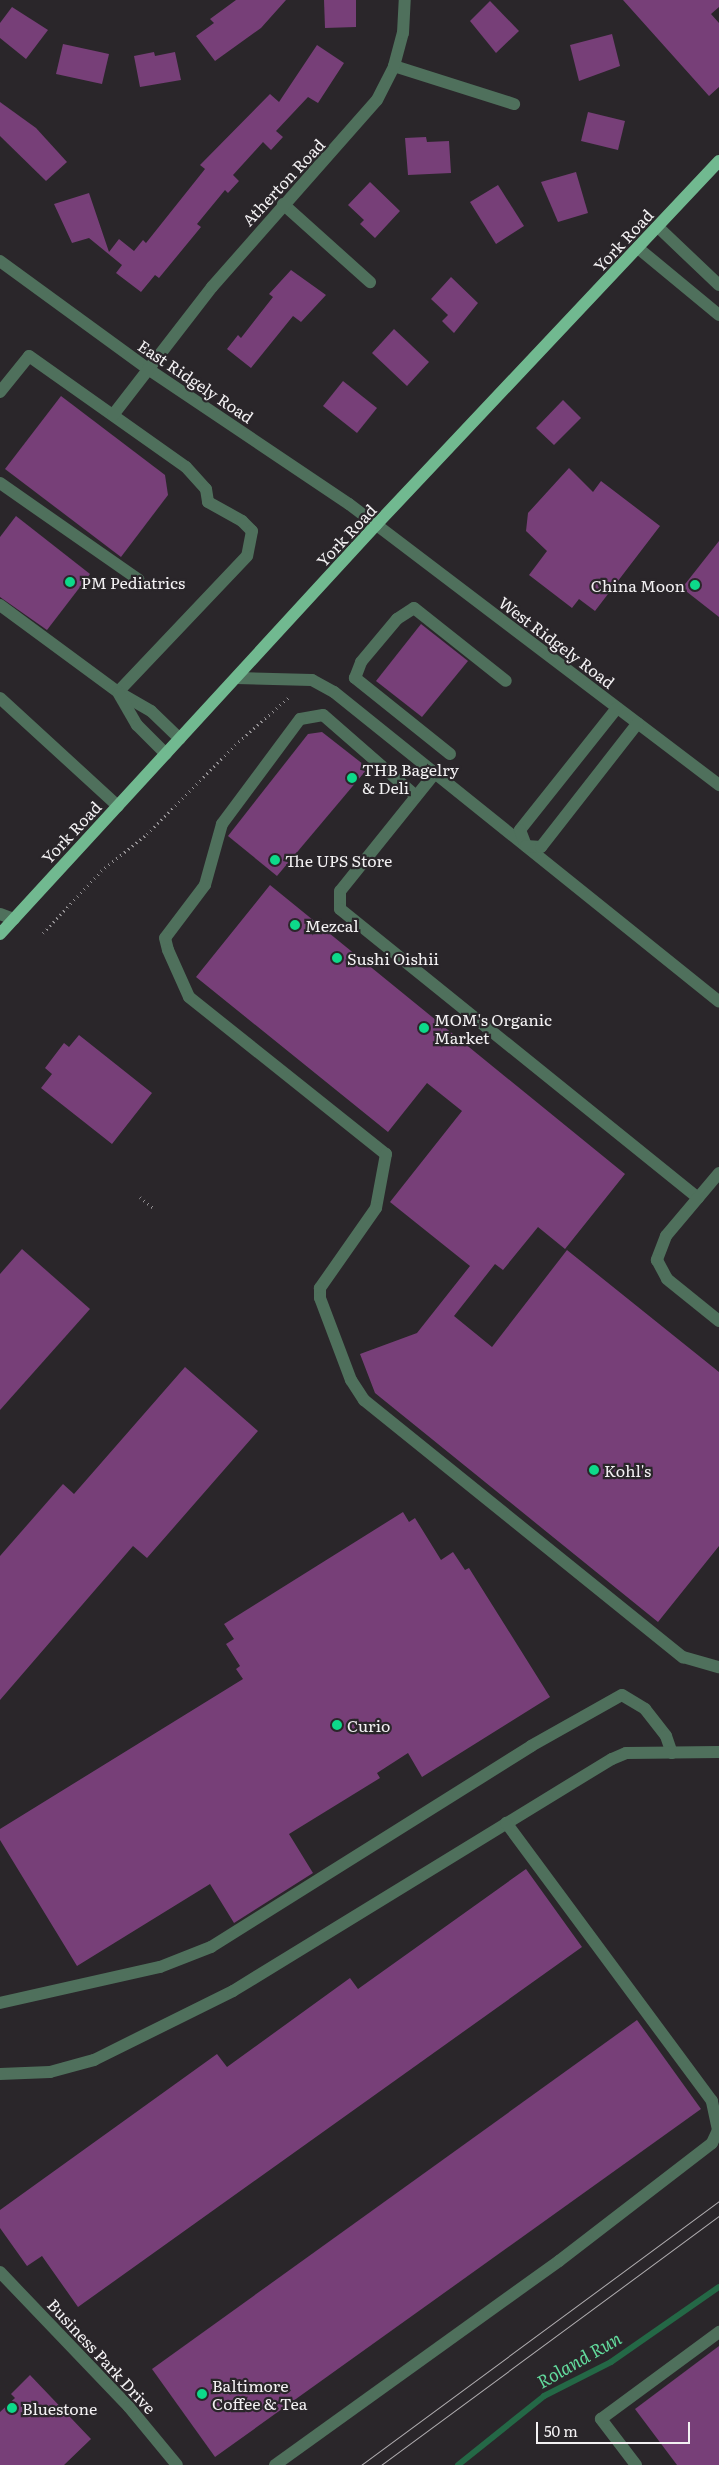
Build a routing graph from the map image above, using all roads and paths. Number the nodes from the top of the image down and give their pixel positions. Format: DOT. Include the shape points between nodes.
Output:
graph roads {
  1 [pos="404,0"];
  2 [pos="394,66"];
  3 [pos="514,104"];
  4 [pos="719,161"];
  5 [pos="283,204"];
  6 [pos="658,227"];
  7 [pos="638,248"];
  8 [pos="0,261"];
  9 [pos="370,282"];
  10 [pos="719,285"];
  11 [pos="719,315"];
  12 [pos="148,369"];
  13 [pos="0,392"];
  14 [pos="113,415"];
  15 [pos="0,483"];
  16 [pos="376,525"];
  17 [pos="139,580"];
  18 [pos="0,605"];
  19 [pos="236,678"];
  20 [pos="302,680"];
  21 [pos="506,681"];
  22 [pos="118,692"];
  23 [pos="0,698"];
  24 [pos="617,708"];
  25 [pos="638,724"];
  26 [pos="180,739"];
  27 [pos="166,754"];
  28 [pos="450,754"];
  29 [pos="435,773"];
  30 [pos="719,785"];
  31 [pos="416,796"];
  32 [pos="118,806"];
  33 [pos="526,846"];
  34 [pos="0,914"];
  35 [pos="14,919"];
  36 [pos="44,933"];
  37 [pos="0,934"];
  38 [pos="719,1002"];
  39 [pos="719,1173"];
  40 [pos="140,1197"];
  41 [pos="698,1198"];
  42 [pos="155,1209"];
  43 [pos="719,1321"];
  44 [pos="719,1667"];
  45 [pos="672,1752"];
  46 [pos="719,1752"];
  47 [pos="506,1823"];
  48 [pos="0,2003"];
  49 [pos="0,2074"];
  50 [pos="0,2272"];
  51 [pos="719,2332"];
  52 [pos="177,2465"];
  53 [pos="275,2465"];
  54 [pos="636,2465"];
  1 -- 2 [label="street, Atherton Road" via="404,33"];
  2 -- 3 [label="street"];
  2 -- 5 [label="street, Atherton Road" via="377,100 354,130"];
  4 -- 6 [label="main road, York Road"];
  5 -- 9 [label="street"];
  5 -- 12 [label="street, Atherton Road"];
  6 -- 7 [label="main road, York Road"];
  6 -- 10 [label="street"];
  7 -- 11 [label="street"];
  7 -- 16 [label="main road, York Road"];
  8 -- 12 [label="street, East Ridgely Road"];
  12 -- 14 [label="street, Atherton Road"];
  12 -- 16 [label="street, East Ridgely Road"];
  13 -- 14 [label="street" via="29,356"];
  14 -- 22 [label="street" via="191,471 206,489 208,502 242,521 252,531 247,556"];
  15 -- 17 [label="street"];
  16 -- 19 [label="main road, York Road"];
  16 -- 24 [label="street, West Ridgely Road"];
  18 -- 22 [label="street"];
  19 -- 20 [label="street"];
  19 -- 26 [label="main road, York Road"];
  20 -- 29 [label="street" via="334,692"];
  20 -- 36 [label="path" via="290,696 234,745 147,834 101,871"];
  21 -- 28 [label="street" via="414,608 397,619 361,662 355,678"];
  22 -- 26 [label="street" via="150,711"];
  22 -- 27 [label="street" via="137,725"];
  23 -- 32 [label="street"];
  24 -- 25 [label="street, West Ridgely Road"];
  24 -- 33 [label="street" via="520,830"];
  25 -- 30 [label="street, West Ridgely Road"];
  25 -- 33 [label="street" via="541,847"];
  26 -- 27 [label="main road, York Road"];
  27 -- 32 [label="main road, York Road"];
  29 -- 31 [label="street"];
  29 -- 33 [label="street"];
  31 -- 41 [label="street" via="340,891 338,900 345,916"];
  31 -- 44 [label="street" via="323,715 300,719 222,824 206,885 165,938 168,950 189,997 386,1154 376,1208 320,1288 320,1298 351,1380 364,1400 683,1657"];
  32 -- 35 [label="main road, York Road"];
  33 -- 38 [label="street"];
  34 -- 35 [label="street"];
  35 -- 37 [label="main road, York Road"];
  39 -- 41 [label="street"];
  40 -- 42 [label="path"];
  41 -- 43 [label="street" via="666,1236 657,1260 667,1279"];
  45 -- 46 [label="street"];
  45 -- 47 [label="street" via="626,1753"];
  45 -- 48 [label="street" via="666,1736 645,1709 622,1695 531,1746 211,1947 160,1967"];
  47 -- 49 [label="street" via="266,1973 190,2012 71,2068 30,2075"];
  47 -- 53 [label="street" via="712,2101 718,2130 712,2143 560,2261"];
  50 -- 52 [label="street, Business Park Drive" via="129,2406"];
  51 -- 54 [label="street" via="602,2419"];
}
